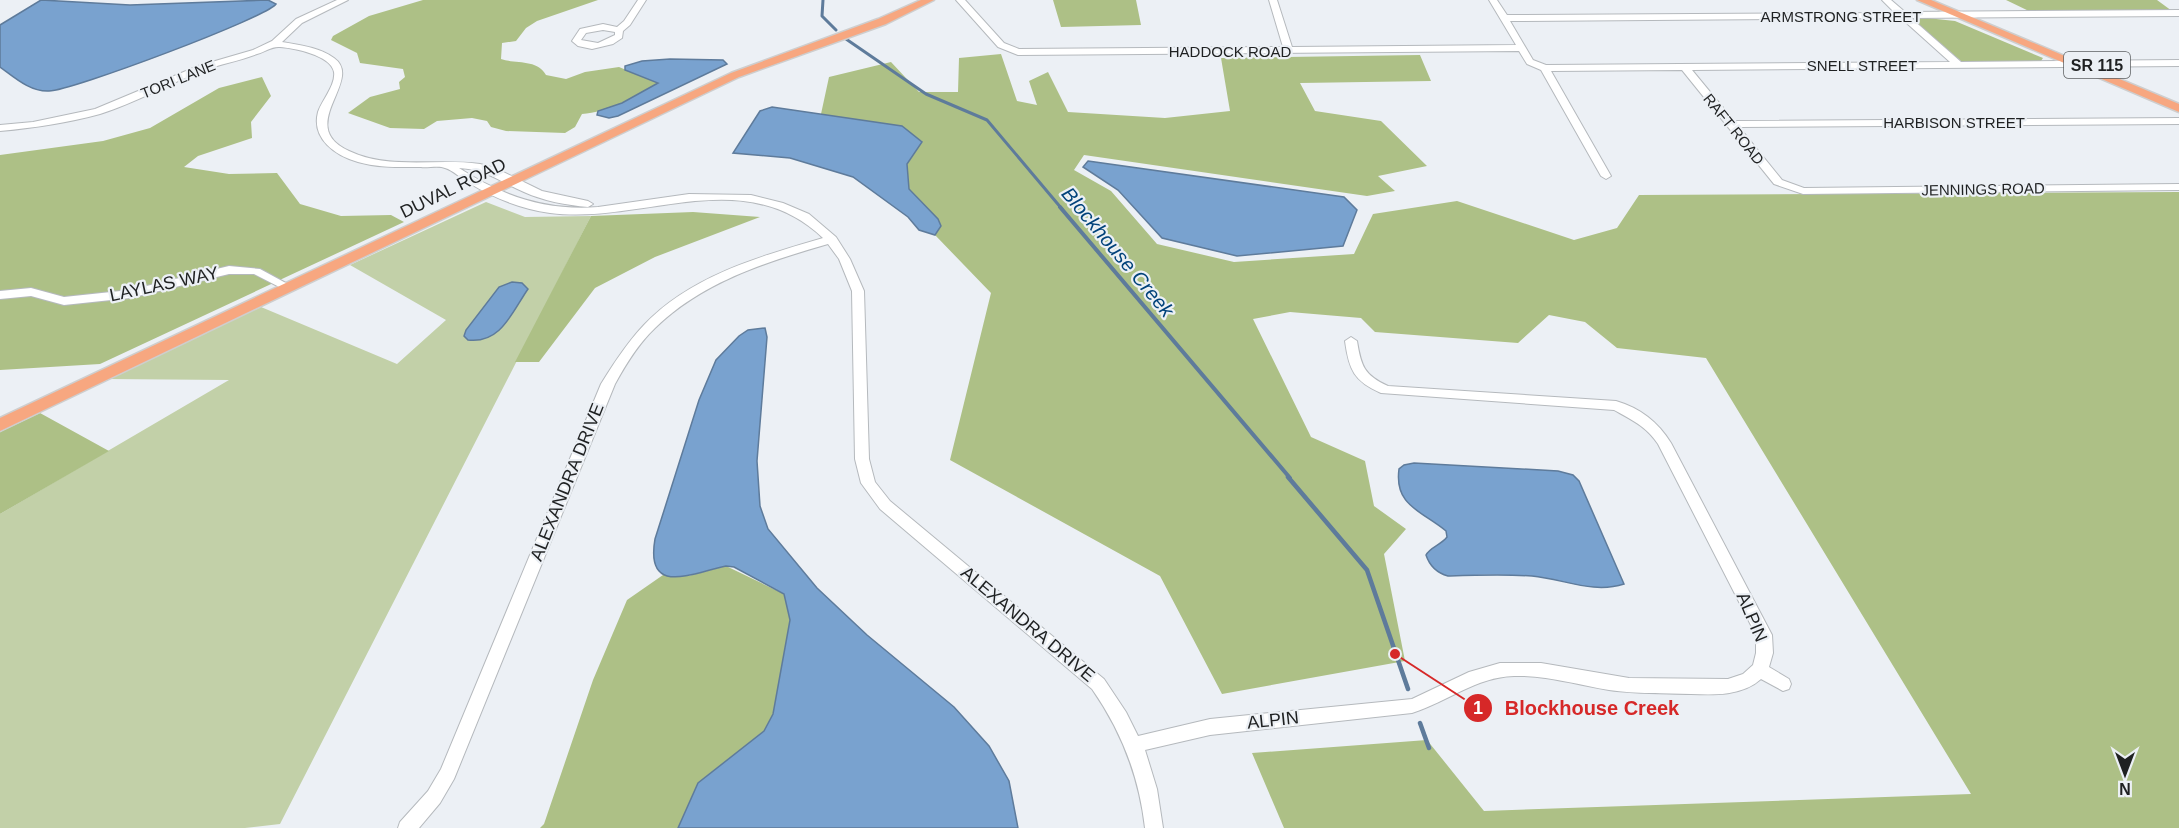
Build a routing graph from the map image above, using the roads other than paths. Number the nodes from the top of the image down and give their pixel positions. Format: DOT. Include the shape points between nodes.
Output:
graph roads {
  1 [pos="344,0"];
  2 [pos="642,0"];
  3 [pos="928,0"];
  4 [pos="960,0"];
  5 [pos="1273,0"];
  6 [pos="1492,0"];
  7 [pos="1886,0"];
  8 [pos="1922,0"];
  9 [pos="1942,0"];
  10 [pos="2169,13"];
  11 [pos="2179,13"];
  12 [pos="1904,15"];
  13 [pos="1958,15"];
  14 [pos="1978,15"];
  15 [pos="1504,18"];
  16 [pos="2179,20"];
  17 [pos="619,30"];
  18 [pos="275,43"];
  19 [pos="1521,48"];
  20 [pos="1288,50"];
  21 [pos="2073,63"];
  22 [pos="2094,63"];
  23 [pos="2179,63"];
  24 [pos="1959,64"];
  25 [pos="1684,67"];
  26 [pos="1545,68"];
  27 [pos="2179,99"];
  28 [pos="2179,108"];
  29 [pos="2179,121"];
  30 [pos="1730,124"];
  31 [pos="0,128"];
  32 [pos="449,166"];
  33 [pos="1606,176"];
  34 [pos="511,182"];
  35 [pos="1787,187"];
  36 [pos="2179,187"];
  37 [pos="494,190"];
  38 [pos="614,207"];
  39 [pos="832,239"];
  40 [pos="289,288"];
  41 [pos="0,295"];
  42 [pos="1351,341"];
  43 [pos="0,425"];
  44 [pos="1759,669"];
  45 [pos="1783,684"];
  46 [pos="1135,746"];
  47 [pos="407,828"];
  48 [pos="1154,828"];
  1 -- 18 [label="street, TORI LANE" via="300,21"];
  2 -- 17 [label="street"];
  3 -- 34 [label="main road, DUVAL ROAD" via="776,57"];
  4 -- 20 [label="street, HADDOCK ROAD" via="1001,45 1018,52"];
  5 -- 20 [label="street"];
  6 -- 15 [label="street"];
  7 -- 12 [label="street"];
  8 -- 13 [label="main road, SR 115"];
  9 -- 14 [label="main road, SR 115"];
  10 -- 11 [label="street, ARMSTRONG STREET"];
  10 -- 14 [label="street, ARMSTRONG STREET"];
  10 -- 16 [label="street"];
  12 -- 13 [label="street, ARMSTRONG STREET"];
  12 -- 15 [label="street, ARMSTRONG STREET"];
  12 -- 24 [label="street"];
  13 -- 14 [label="street, ARMSTRONG STREET"];
  13 -- 21 [label="main road, SR 115"];
  14 -- 22 [label="main road, SR 115"];
  15 -- 19 [label="street"];
  18 -- 31 [label="street, TORI LANE" via="201,68 98,111"];
  18 -- 32 [label="street, ALEXANDRA DRIVE" via="317,52 337,66 337,88 322,110 320,122 324,135 334,146 354,156 387,163"];
  19 -- 20 [label="street, HADDOCK ROAD"];
  19 -- 26 [label="street" via="1530,62"];
  21 -- 22 [label="street, SNELL STREET"];
  21 -- 24 [label="street, SNELL STREET"];
  21 -- 28 [label="main road, SR 115"];
  22 -- 23 [label="street, SNELL STREET"];
  22 -- 27 [label="main road, SR 115"];
  24 -- 25 [label="street, SNELL STREET"];
  25 -- 26 [label="street, SNELL STREET"];
  25 -- 30 [label="street, RAFT ROAD"];
  26 -- 33 [label="street"];
  29 -- 30 [label="street, HARBISON STREET"];
  30 -- 35 [label="street, RAFT ROAD" via="1778,182"];
  32 -- 34 [label="street, ALEXANDRA DRIVE" via="478,166"];
  32 -- 37 [label="street, ALEXANDRA DRIVE"];
  34 -- 37 [label="main road, DUVAL ROAD"];
  34 -- 38 [label="street, ALEXANDRA DRIVE" via="557,200"];
  35 -- 36 [label="street, JENNINGS ROAD" via="1803,191"];
  37 -- 38 [label="street, ALEXANDRA DRIVE" via="518,202 546,209"];
  37 -- 40 [label="main road, DUVAL ROAD"];
  38 -- 39 [label="street, ALEXANDRA DRIVE" via="701,196 747,198 804,215"];
  39 -- 46 [label="street, ALEXANDRA DRIVE" via="849,266 858,291 862,459 868,483 885,506 1098,684"];
  39 -- 47 [label="street, ALEXANDRA DRIVE" via="762,259 714,279 675,302 630,346 608,384 448,773 434,797"];
  40 -- 41 [label="street, LAYLAS WAY" via="256,271 230,270 130,294 64,301 31,292"];
  40 -- 43 [label="main road, DUVAL ROAD"];
  42 -- 44 [label="street, ALPIN" via="1358,375 1386,390 1616,406 1655,429 1764,634 1766,649"];
  44 -- 45 [label="street"];
  44 -- 46 [label="street, ALPIN" via="1736,685 1714,688 1642,686 1545,671 1500,670 1460,682 1412,706 1210,727"];
  46 -- 48 [label="street, ALEXANDRA DRIVE" via="1146,780"];
}
